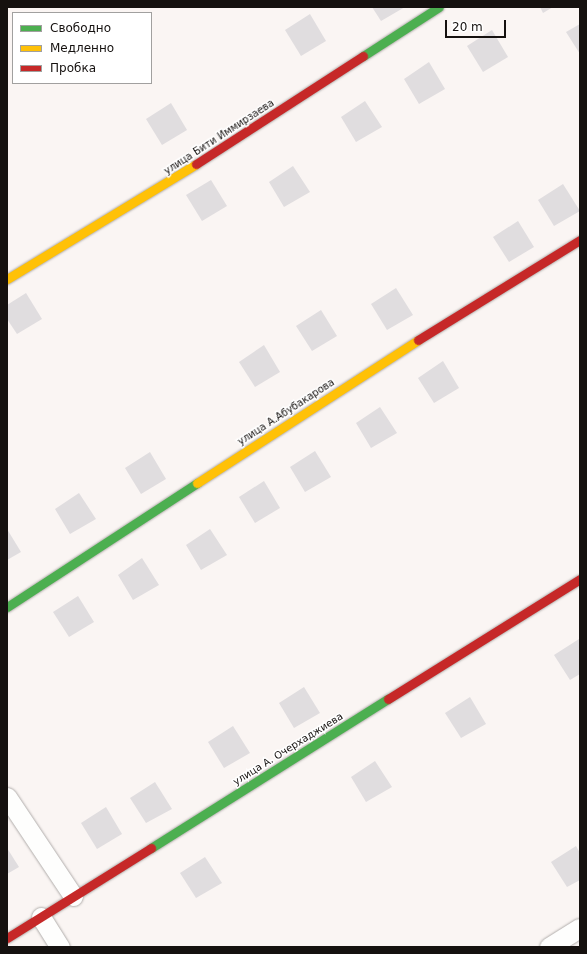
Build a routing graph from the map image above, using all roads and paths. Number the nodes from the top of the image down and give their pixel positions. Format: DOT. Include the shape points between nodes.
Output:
graph roads {
  1 [pos="439,7"];
  2 [pos="580,240"];
  3 [pos="7,279"];
  4 [pos="580,579"];
  5 [pos="7,607"];
  6 [pos="7,797"];
  7 [pos="73,896"];
  8 [pos="41,918"];
  9 [pos="580,928"];
  10 [pos="7,938"];
  11 [pos="60,947"];
  12 [pos="549,947"];
  1 -- 3 [label="street, улица Бити Иммирзаева" via="164,185"];
  2 -- 5 [label="street, улица А.Абубакарова" via="467,308"];
  4 -- 7 [label="street, улица А. Очерхаджиева"];
  6 -- 7 [label="street"];
  7 -- 8 [label="street, улица А. Очерхаджиева"];
  8 -- 10 [label="street, улица А. Очерхаджиева"];
  8 -- 11 [label="street"];
  9 -- 12 [label="street"];
}
